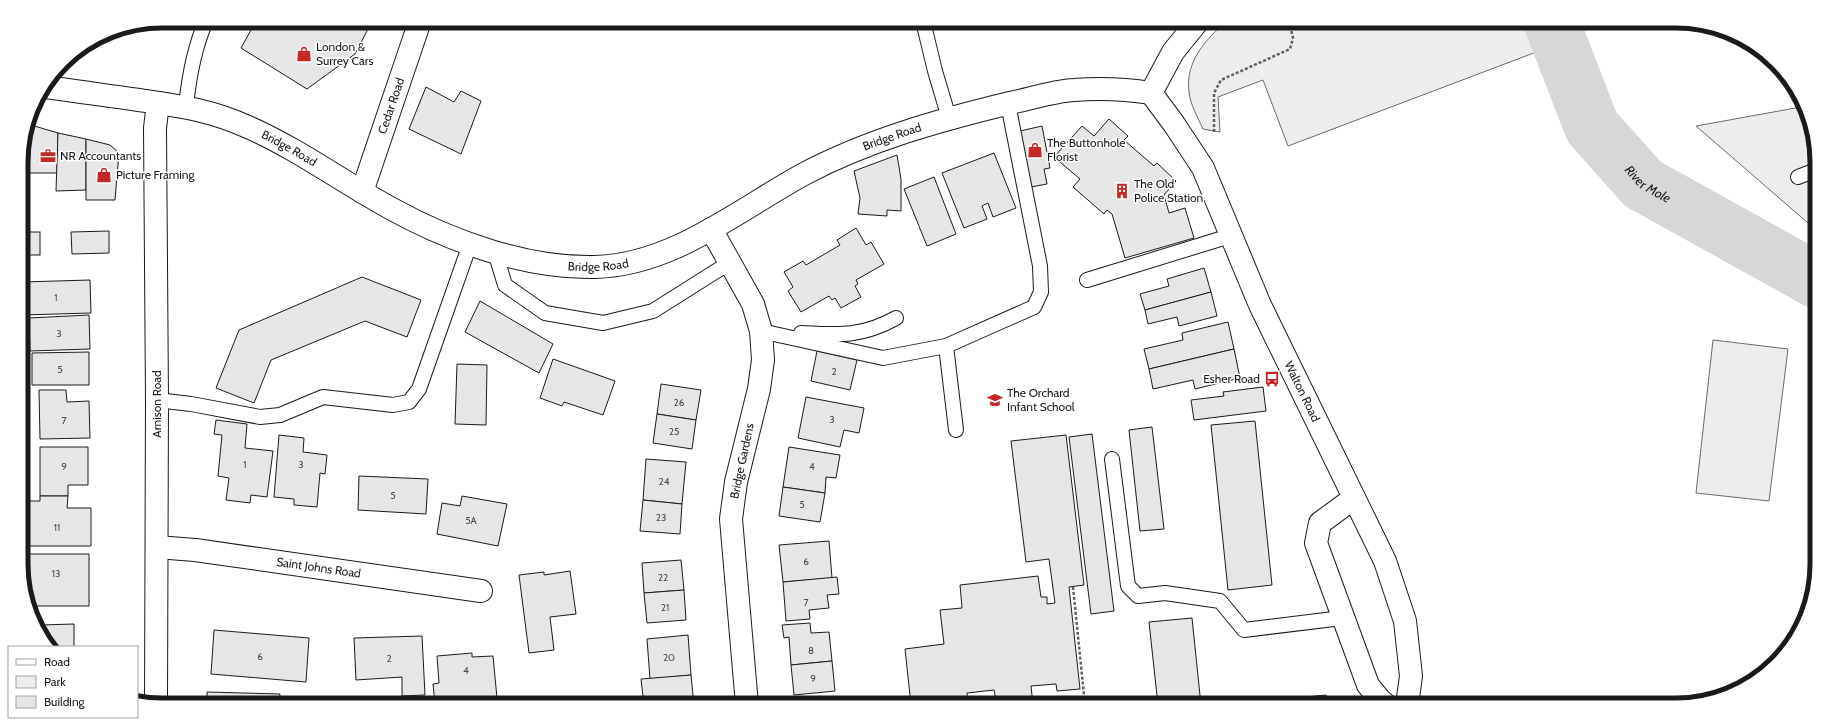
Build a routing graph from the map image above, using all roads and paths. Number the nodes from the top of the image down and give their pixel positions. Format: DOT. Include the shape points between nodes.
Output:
graph roads {
  1 [pos="203,28"];
  2 [pos="418,28"];
  3 [pos="925,28"];
  4 [pos="1192,28"];
  5 [pos="1291,28"];
  6 [pos="51,88"];
  7 [pos="1151,93"];
  8 [pos="158,103"];
  9 [pos="1008,104"];
  10 [pos="186,106"];
  11 [pos="949,118"];
  12 [pos="1203,168"];
  13 [pos="1810,172"];
  14 [pos="1798,177"];
  15 [pos="362,192"];
  16 [pos="711,230"];
  17 [pos="1230,236"];
  18 [pos="470,244"];
  19 [pos="495,252"];
  20 [pos="729,263"];
  21 [pos="1088,280"];
  22 [pos="896,318"];
  23 [pos="761,332"];
  24 [pos="946,346"];
  25 [pos="157,400"];
  26 [pos="956,430"];
  27 [pos="1112,459"];
  28 [pos="1354,498"];
  29 [pos="157,547"];
  30 [pos="1073,587"];
  31 [pos="481,591"];
  32 [pos="1342,618"];
  33 [pos="156,698"];
  34 [pos="746,698"];
  35 [pos="1085,698"];
  36 [pos="1378,698"];
  37 [pos="1408,698"];
  1 -- 10 [label="lane" via="189,78"];
  2 -- 15 [label="main road, Cedar Road"];
  3 -- 11 [label="lane"];
  4 -- 7 [label="main road" via="1173,52"];
  5 -- 12 [label="path" via="1294,38 1290,49 1221,80 1214,92 1214,142"];
  6 -- 8 [label="main road, Bridge Road"];
  7 -- 9 [label="main road, Bridge Road" via="1116,88 1070,90"];
  7 -- 12 [label="main road, Walton Road"];
  8 -- 10 [label="main road, Bridge Road"];
  8 -- 25 [label="main road, Arnison Road" via="155,128"];
  9 -- 11 [label="main road, Bridge Road"];
  9 -- 24 [label="lane" via="1040,266 1041,292 1034,307"];
  10 -- 15 [label="main road, Bridge Road" via="214,113 249,127"];
  11 -- 16 [label="main road, Bridge Road" via="840,156 802,175"];
  12 -- 17 [label="main road, Walton Road"];
  13 -- 14 [label="lane"];
  15 -- 18 [label="main road, Bridge Road" via="429,229"];
  16 -- 19 [label="main road, Bridge Road" via="633,262 596,267 563,266"];
  16 -- 20 [label="main road, Bridge Gardens"];
  17 -- 21 [label="lane"];
  17 -- 28 [label="main road, Walton Road" via="1260,305"];
  18 -- 19 [label="main road, Bridge Road"];
  18 -- 25 [label="lane" via="419,389 409,402 393,405 323,397 280,415 260,416"];
  19 -- 20 [label="lane" via="505,285 545,313 603,322 653,311"];
  20 -- 23 [label="main road, Bridge Gardens" via="753,304"];
  22 -- 23 [label="lane" via="867,331 842,335"];
  23 -- 24 [label="lane" via="883,358"];
  23 -- 34 [label="main road, Bridge Gardens" via="764,360 736,482 731,519"];
  24 -- 26 [label="lane"];
  25 -- 29 [label="main road, Arnison Road"];
  27 -- 32 [label="lane" via="1128,586 1138,596 1165,593 1220,601 1244,630"];
  28 -- 32 [label="main road" via="1320,523 1316,543"];
  28 -- 37 [label="main road, Walton Road" via="1385,561 1405,621 1411,676"];
  29 -- 31 [label="main road, Saint Johns Road" via="195,550"];
  29 -- 33 [label="main road, Arnison Road"];
  30 -- 35 [label="path"];
  32 -- 36 [label="main road" via="1368,685"];
}
